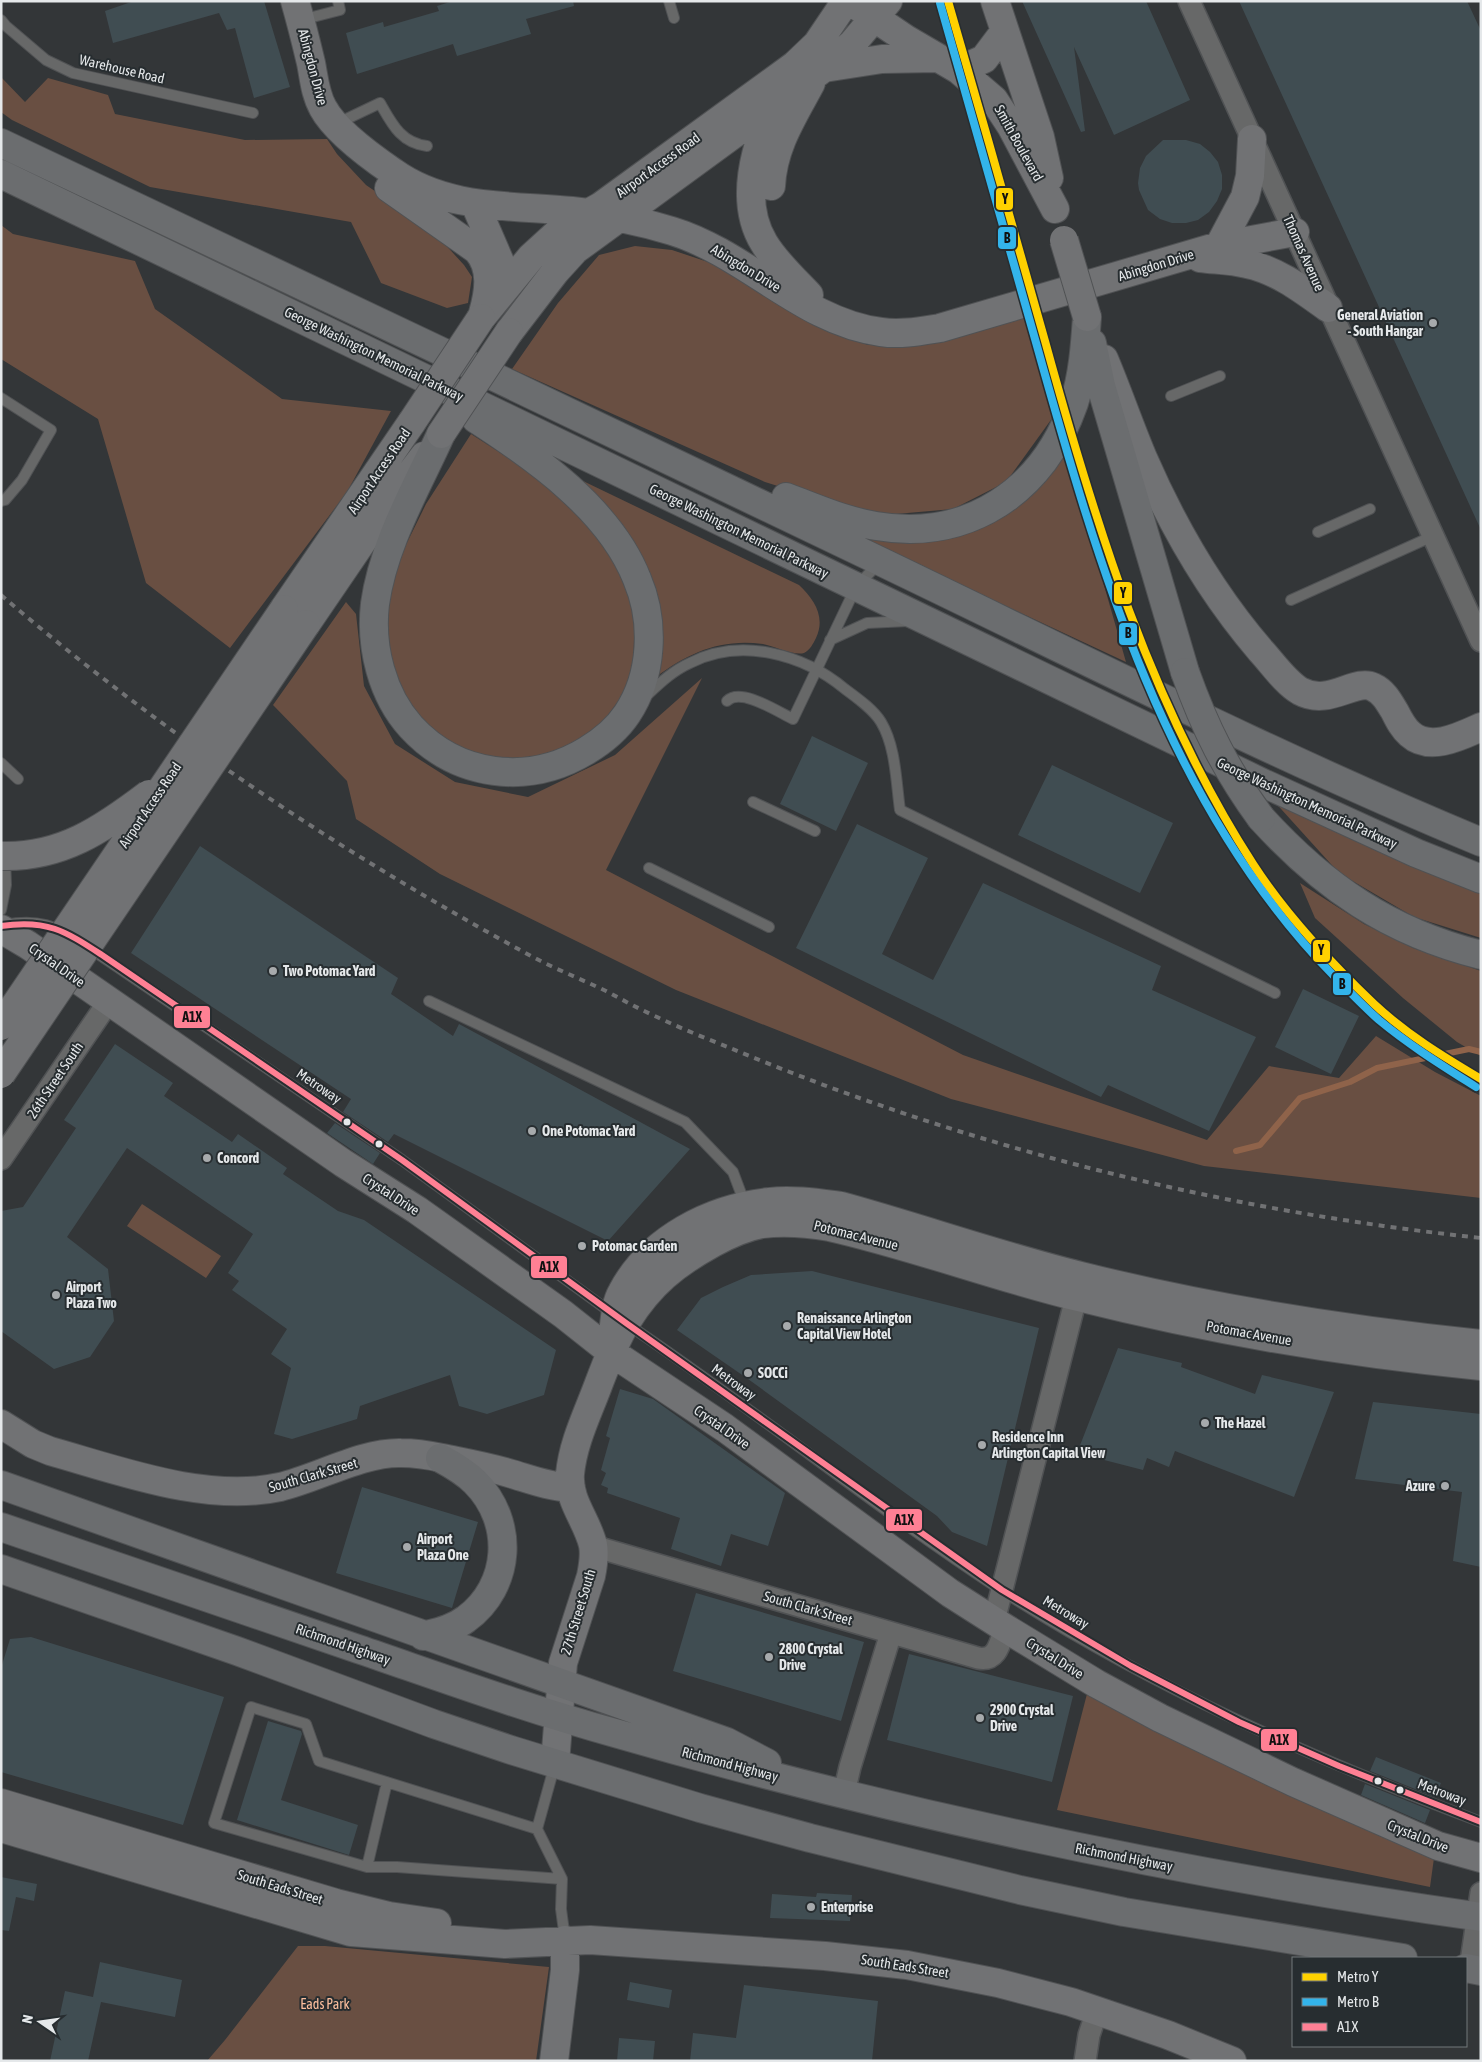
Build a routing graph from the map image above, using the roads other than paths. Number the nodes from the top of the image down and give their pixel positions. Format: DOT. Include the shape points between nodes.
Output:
graph roads {
  1 [pos="669,1"];
  2 [pos="846,1"];
  3 [pos="850,1"];
  4 [pos="995,1"];
  5 [pos="1189,1"];
  6 [pos="339,6"];
  7 [pos="882,7"];
  8 [pos="298,11"];
  9 [pos="674,18"];
  10 [pos="1,20"];
  11 [pos="1005,31"];
  12 [pos="948,64"];
  13 [pos="820,72"];
  14 [pos="773,107"];
  15 [pos="253,112"];
  16 [pos="342,130"];
  17 [pos="1252,140"];
  18 [pos="1,143"];
  19 [pos="427,146"];
  20 [pos="1,174"];
  21 [pos="638,179"];
  22 [pos="475,204"];
  23 [pos="534,208"];
  24 [pos="1055,209"];
  25 [pos="590,213"];
  26 [pos="618,219"];
  27 [pos="1295,232"];
  28 [pos="1219,246"];
  29 [pos="1186,256"];
  30 [pos="783,266"];
  31 [pos="507,285"];
  32 [pos="1328,308"];
  33 [pos="828,316"];
  34 [pos="1087,317"];
  35 [pos="482,318"];
  36 [pos="509,332"];
  37 [pos="390,362"];
  38 [pos="1220,376"];
  39 [pos="1170,396"];
  40 [pos="1,398"];
  41 [pos="441,434"];
  42 [pos="674,462"];
  43 [pos="1,501"];
  44 [pos="1370,509"];
  45 [pos="1318,532"];
  46 [pos="1432,536"];
  47 [pos="881,562"];
  48 [pos="856,587"];
  49 [pos="1291,600"];
  50 [pos="926,621"];
  51 [pos="830,640"];
  52 [pos="1481,641"];
  53 [pos="816,668"];
  54 [pos="728,701"];
  55 [pos="627,714"];
  56 [pos="1481,727"];
  57 [pos="1,763"];
  58 [pos="18,780"];
  59 [pos="168,780"];
  60 [pos="753,802"];
  61 [pos="815,831"];
  62 [pos="1481,842"];
  63 [pos="1,846"];
  64 [pos="1,856"];
  65 [pos="649,868"];
  66 [pos="1481,879"];
  67 [pos="1,910"];
  68 [pos="1,927"];
  69 [pos="769,927"];
  70 [pos="1481,954"];
  71 [pos="1275,993"];
  72 [pos="109,1000"];
  73 [pos="429,1001"];
  74 [pos="1,1026"];
  75 [pos="1,1074"];
  76 [pos="1,1159"];
  77 [pos="747,1217"];
  78 [pos="1079,1287"];
  79 [pos="620,1319"];
  80 [pos="1481,1344"];
  81 [pos="611,1352"];
  82 [pos="1481,1366"];
  83 [pos="1,1424"];
  84 [pos="440,1458"];
  85 [pos="1,1485"];
  86 [pos="571,1488"];
  87 [pos="1,1527"];
  88 [pos="593,1546"];
  89 [pos="1,1569"];
  90 [pos="1002,1590"];
  91 [pos="1000,1624"];
  92 [pos="891,1633"];
  93 [pos="423,1636"];
  94 [pos="562,1684"];
  95 [pos="559,1716"];
  96 [pos="555,1763"];
  97 [pos="387,1782"];
  98 [pos="806,1784"];
  99 [pos="844,1793"];
  100 [pos="1,1803"];
  101 [pos="1481,1822"];
  102 [pos="1,1828"];
  103 [pos="537,1830"];
  104 [pos="1481,1858"];
  105 [pos="174,1867"];
  106 [pos="368,1867"];
  107 [pos="562,1879"];
  108 [pos="1479,1909"];
  109 [pos="565,1940"];
  110 [pos="1397,1957"];
  111 [pos="1472,1969"];
  112 [pos="1097,2011"];
  113 [pos="554,2061"];
  114 [pos="1085,2061"];
  115 [pos="1232,2061"];
  1 -- 9 [label="lane"];
  2 -- 21 [label="street, Airport Access Road" via="817,44 795,65"];
  3 -- 7 [label="street, Smith Boulevard"];
  4 -- 11 [label="street, Smith Boulevard"];
  5 -- 17 [label="street, Thomas Avenue"];
  6 -- 8 [label="lane"];
  7 -- 12 [label="street, Smith Boulevard"];
  7 -- 13 [label="street, Airport Access Road" via="852,44"];
  8 -- 16 [label="street, Abingdon Drive" via="320,102 328,117"];
  10 -- 15 [label="lane, Warehouse Road" via="46,60 73,72"];
  11 -- 12 [label="street" via="984,59"];
  11 -- 24 [label="street, Smith Boulevard" via="1040,137"];
  12 -- 13 [label="street" via="882,59"];
  12 -- 24 [label="street, Smith Boulevard" via="994,100"];
  13 -- 14 [label="street, Airport Access Road"];
  13 -- 30 [label="street" via="784,134 774,160 773,215"];
  14 -- 26 [label="street, Airport Access Road"];
  14 -- 30 [label="street" via="759,142 752,194 759,232"];
  16 -- 19 [label="lane" via="380,103 396,131 410,142"];
  16 -- 22 [label="street, Abingdon Drive" via="392,172 415,186 441,197"];
  16 -- 35 [label="street" via="381,182 482,256 488,270"];
  17 -- 27 [label="street, Thomas Avenue"];
  17 -- 28 [label="street" via="1245,197"];
  18 -- 42 [label="highway"];
  20 -- 37 [label="highway, George Washington Memorial Parkway"];
  21 -- 23 [label="street"];
  21 -- 25 [label="street, Airport Access Road"];
  22 -- 23 [label="street, Abingdon Drive"];
  22 -- 31 [label="street" via="500,259"];
  23 -- 25 [label="street, Abingdon Drive"];
  24 -- 34 [label="street, Smith Boulevard, bridge"];
  25 -- 26 [label="street, Abingdon Drive"];
  25 -- 31 [label="street, Airport Access Road" via="554,235"];
  26 -- 33 [label="street, Abingdon Drive" via="672,231 703,242"];
  26 -- 36 [label="street, Airport Access Road" via="575,250"];
  27 -- 28 [label="street, Abingdon Drive"];
  27 -- 32 [label="street, Thomas Avenue"];
  28 -- 29 [label="street, Abingdon Drive"];
  29 -- 32 [label="street" via="1259,267 1294,284"];
  29 -- 33 [label="street, Abingdon Drive" via="926,330 882,332"];
  30 -- 33 [label="street"];
  31 -- 35 [label="street, Airport Access Road"];
  31 -- 36 [label="street"];
  32 -- 46 [label="street, Thomas Avenue"];
  34 -- 42 [label="highway" via="1079,384 1056,445 1045,462 1013,493 957,523 919,530 858,523"];
  34 -- 56 [label="street, Smith Boulevard" via="1144,461 1190,551 1242,628 1289,682 1301,692 1321,696 1370,686 1384,695 1406,730 1421,740 1448,740"];
  34 -- 70 [label="highway, bridge" via="1101,386 1185,672 1216,748 1240,790 1261,818 1311,868 1359,904 1414,932"];
  35 -- 59 [label="street, Airport Access Road, bridge"];
  36 -- 41 [label="street, Airport Access Road, bridge"];
  37 -- 48 [label="highway, George Washington Memorial Parkway"];
  37 -- 55 [label="highway" via="493,430 554,476 597,516 628,559 645,602 649,644 642,681"];
  38 -- 39 [label="lane"];
  40 -- 43 [label="lane" via="51,430 22,480"];
  41 -- 55 [label="highway" via="384,562 375,607 377,656 383,679 403,719 420,737 458,762 498,772 520,773 542,770 580,754 596,745"];
  41 -- 75 [label="street, Airport Access Road, bridge" via="394,495"];
  42 -- 47 [label="highway"];
  44 -- 45 [label="lane"];
  46 -- 49 [label="lane"];
  46 -- 52 [label="street, Thomas Avenue"];
  47 -- 48 [label="lane"];
  47 -- 62 [label="highway" via="1350,786"];
  48 -- 50 [label="highway, George Washington Memorial Parkway"];
  48 -- 51 [label="lane"];
  50 -- 51 [label="lane" via="866,623"];
  50 -- 66 [label="highway, George Washington Memorial Parkway" via="1264,783"];
  51 -- 53 [label="lane"];
  53 -- 54 [label="lane" via="792,719 744,696 731,697"];
  53 -- 55 [label="lane" via="776,654 731,650 717,653 675,671"];
  53 -- 71 [label="lane" via="881,720 892,752 900,810"];
  57 -- 58 [label="lane"];
  59 -- 64 [label="street, bridge" via="106,826 80,840 38,853"];
  59 -- 74 [label="street, Airport Access Road, bridge"];
  60 -- 61 [label="lane"];
  63 -- 67 [label="lane" via="6,858 6,885"];
  65 -- 69 [label="lane"];
  68 -- 72 [label="street, Crystal Drive"];
  68 -- 79 [label="lane, Metroway" via="25,922 46,924 88,946 399,1158"];
  72 -- 76 [label="street, 26th Street South"];
  72 -- 81 [label="street, Crystal Drive" via="343,1164 417,1210"];
  73 -- 77 [label="lane" via="684,1122 733,1172"];
  77 -- 78 [label="street, Potomac Avenue" via="760,1224 785,1222 830,1227"];
  77 -- 79 [label="street, Potomac Avenue" via="666,1273"];
  78 -- 80 [label="street, Potomac Avenue" via="1357,1329"];
  78 -- 82 [label="street, Potomac Avenue" via="1150,1314 1271,1338"];
  78 -- 90 [label="street, South Clark Street"];
  79 -- 81 [label="street, Potomac Avenue"];
  79 -- 90 [label="lane, Metroway"];
  81 -- 86 [label="street, 27th Street South" via="576,1443"];
  81 -- 91 [label="street, Crystal Drive" via="725,1428 950,1593"];
  83 -- 84 [label="street, South Clark Street" via="50,1451 184,1487 214,1491 280,1487 368,1458 397,1452"];
  84 -- 86 [label="street, South Clark Street" via="483,1465"];
  84 -- 93 [label="highway" via="466,1474 485,1494 499,1521 503,1559 496,1584 473,1614 453,1627"];
  85 -- 93 [label="highway"];
  86 -- 88 [label="street, 27th Street South"];
  87 -- 95 [label="highway, Richmond Highway"];
  88 -- 92 [label="street, South Clark Street"];
  88 -- 94 [label="street, 27th Street South" via="591,1576 563,1663"];
  89 -- 96 [label="highway" via="237,1650 383,1706"];
  90 -- 91 [label="street, South Clark Street"];
  90 -- 101 [label="lane, Metroway" via="1131,1666 1239,1722 1338,1766"];
  91 -- 92 [label="street, South Clark Street" via="995,1653 984,1659"];
  91 -- 104 [label="street, Crystal Drive" via="1096,1684 1160,1718 1293,1782 1438,1846"];
  92 -- 99 [label="street"];
  93 -- 94 [label="highway"];
  94 -- 95 [label="street, 27th Street South"];
  94 -- 98 [label="highway" via="727,1742"];
  95 -- 96 [label="street, 27th Street South"];
  95 -- 98 [label="highway, Richmond Highway"];
  96 -- 103 [label="lane"];
  96 -- 110 [label="highway" via="782,1831 1020,1890 1124,1912"];
  97 -- 103 [label="lane"];
  97 -- 106 [label="lane"];
  97 -- 106 [label="lane" via="318,1761 306,1724 251,1707 214,1823"];
  98 -- 99 [label="highway, Richmond Highway"];
  99 -- 108 [label="highway, Richmond Highway" via="1063,1845 1190,1870 1305,1891"];
  100 -- 105 [label="street, South Eads Street"];
  102 -- 105 [label="street, South Eads Street"];
  103 -- 107 [label="lane"];
  105 -- 109 [label="street, South Eads Street" via="351,1932 505,1944"];
  106 -- 107 [label="lane"];
  107 -- 109 [label="lane"];
  108 -- 111 [label="street"];
  109 -- 112 [label="street, South Eads Street" via="665,1944 865,1960 938,1970 998,1983"];
  109 -- 113 [label="street" via="565,1970"];
  112 -- 114 [label="street"];
  112 -- 115 [label="street, South Eads Street" via="1175,2037"];
}
